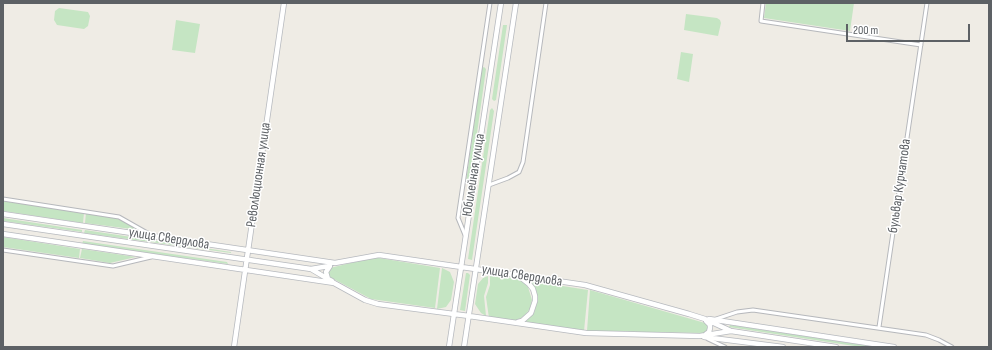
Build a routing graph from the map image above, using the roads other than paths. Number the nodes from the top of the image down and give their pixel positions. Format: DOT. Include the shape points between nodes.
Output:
graph roads {
  1 [pos="284,3"];
  2 [pos="490,3"];
  3 [pos="501,3"];
  4 [pos="516,3"];
  5 [pos="546,3"];
  6 [pos="763,3"];
  7 [pos="927,3"];
  8 [pos="921,45"];
  9 [pos="489,185"];
  10 [pos="3,200"];
  11 [pos="3,214"];
  12 [pos="3,224"];
  13 [pos="3,234"];
  14 [pos="465,235"];
  15 [pos="152,236"];
  16 [pos="3,250"];
  17 [pos="247,251"];
  18 [pos="154,256"];
  19 [pos="246,260"];
  20 [pos="335,263"];
  21 [pos="329,266"];
  22 [pos="460,267"];
  23 [pos="245,269"];
  24 [pos="311,269"];
  25 [pos="476,269"];
  26 [pos="516,275"];
  27 [pos="328,279"];
  28 [pos="334,283"];
  29 [pos="454,314"];
  30 [pos="469,316"];
  31 [pos="705,319"];
  32 [pos="714,320"];
  33 [pos="512,322"];
  34 [pos="879,327"];
  35 [pos="731,331"];
  36 [pos="703,336"];
  37 [pos="234,347"];
  38 [pos="449,347"];
  39 [pos="464,347"];
  40 [pos="725,347"];
  41 [pos="783,347"];
  42 [pos="836,347"];
  43 [pos="894,347"];
  44 [pos="952,347"];
  1 -- 17 [label="main road, Революционная улица"];
  2 -- 14 [label="street" via="458,218"];
  3 -- 14 [label="main road, Юбилейная улица"];
  4 -- 9 [label="main road, Юбилейная улица"];
  5 -- 9 [label="street" via="523,162 519,172"];
  6 -- 8 [label="street" via="761,21"];
  7 -- 8 [label="street, бульвар Курчатова"];
  8 -- 34 [label="street, бульвар Курчатова"];
  9 -- 25 [label="main road, Юбилейная улица"];
  10 -- 15 [label="street" via="119,216"];
  11 -- 15 [label="main road, улица Свердлова"];
  12 -- 19 [label="main road, улица Свердлова"];
  13 -- 18 [label="main road, улица Свердлова"];
  14 -- 22 [label="main road, Юбилейная улица"];
  15 -- 17 [label="main road, улица Свердлова"];
  16 -- 18 [label="street" via="114,266"];
  17 -- 19 [label="main road, Революционная улица"];
  17 -- 20 [label="main road, улица Свердлова"];
  18 -- 23 [label="main road, улица Свердлова"];
  19 -- 23 [label="main road, Революционная улица"];
  19 -- 24 [label="main road, улица Свердлова"];
  20 -- 21 [label="main road, улица Свердлова"];
  20 -- 22 [label="main road, улица Свердлова" via="379,255"];
  21 -- 24 [label="main road, улица Свердлова"];
  21 -- 27 [label="main road" via="326,272"];
  22 -- 25 [label="main road, улица Свердлова"];
  22 -- 29 [label="main road, Юбилейная улица"];
  23 -- 28 [label="main road, улица Свердлова"];
  23 -- 37 [label="main road, Революционная улица"];
  24 -- 27 [label="main road, улица Свердлова"];
  25 -- 26 [label="main road, улица Свердлова"];
  25 -- 30 [label="main road, Юбилейная улица"];
  26 -- 31 [label="main road, улица Свердлова" via="585,285"];
  26 -- 33 [label="main road" via="533,289 535,301 527,318"];
  27 -- 28 [label="main road, улица Свердлова"];
  28 -- 29 [label="main road, улица Свердлова" via="371,302"];
  29 -- 30 [label="main road, улица Свердлова"];
  29 -- 38 [label="main road, Юбилейная улица"];
  30 -- 33 [label="main road, улица Свердлова"];
  30 -- 39 [label="main road, Юбилейная улица"];
  31 -- 32 [label="main road, улица Свердлова"];
  31 -- 35 [label="main road, улица Свердлова"];
  31 -- 36 [label="main road" via="710,328"];
  32 -- 34 [label="street" via="737,312 753,310"];
  32 -- 43 [label="main road, улица Свердлова"];
  33 -- 36 [label="main road, улица Свердлова" via="597,334"];
  34 -- 44 [label="street" via="934,337"];
  35 -- 36 [label="main road, улица Свердлова"];
  35 -- 42 [label="main road, улица Свердлова"];
  36 -- 40 [label="street"];
  36 -- 41 [label="main road, улица Свердлова"];
}
